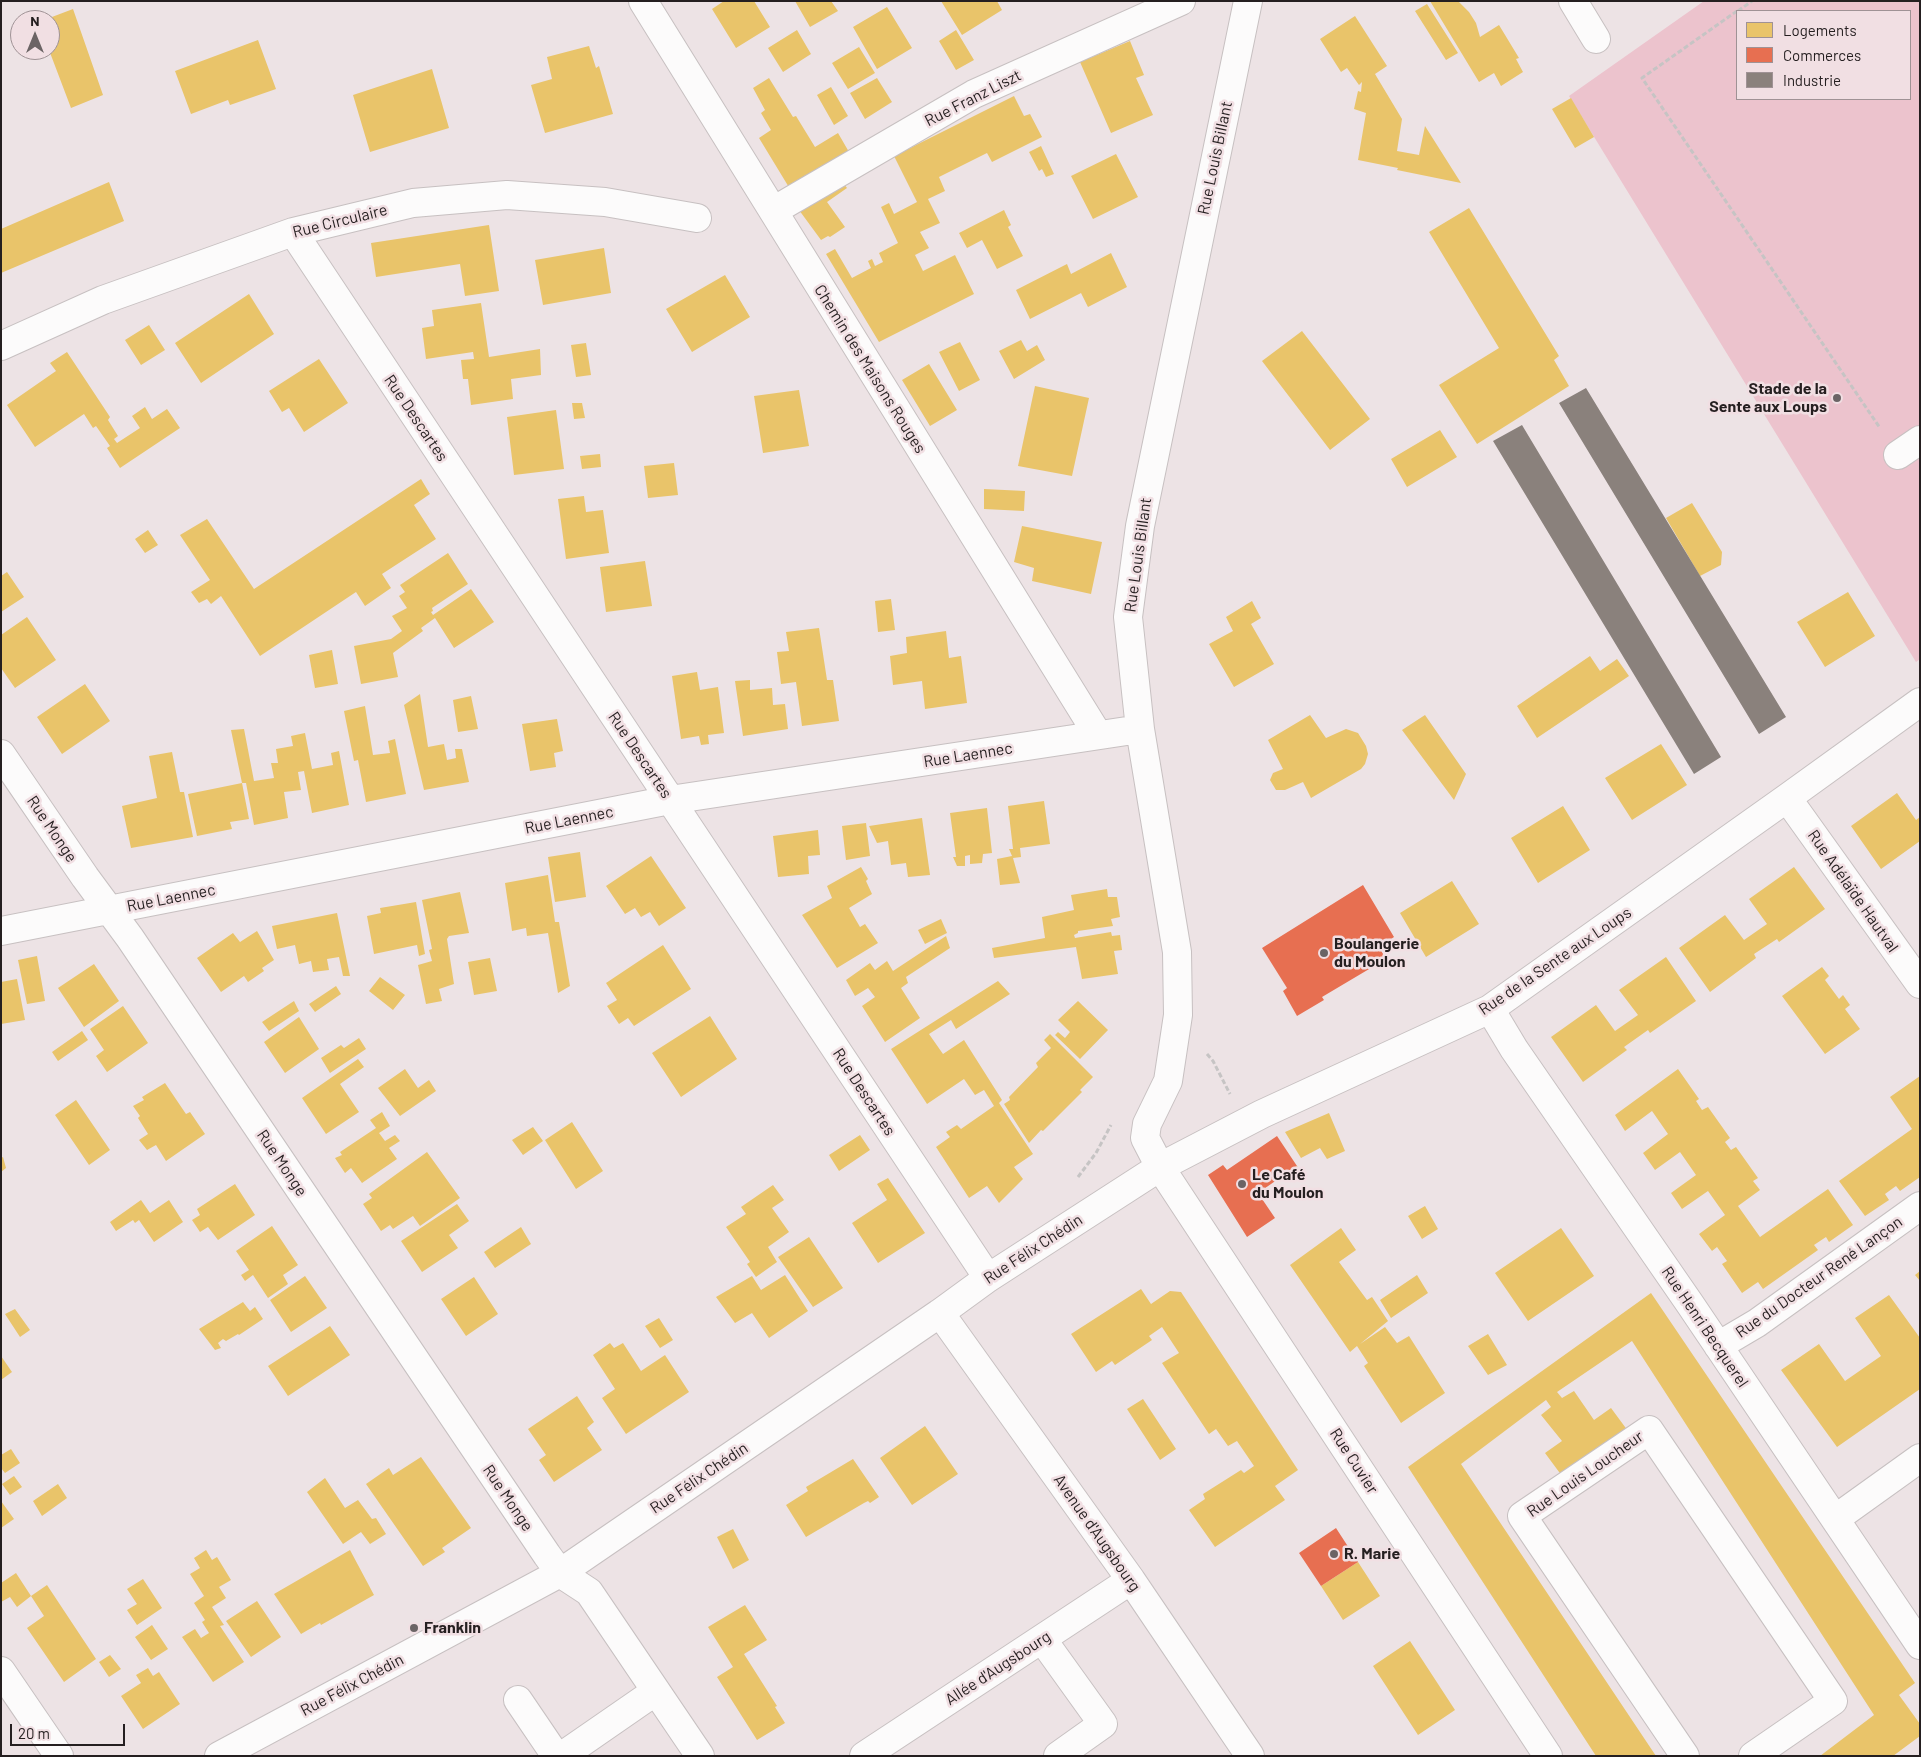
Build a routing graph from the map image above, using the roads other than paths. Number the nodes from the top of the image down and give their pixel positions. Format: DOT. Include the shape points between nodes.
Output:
graph roads {
  1 [pos="643,1"];
  2 [pos="1181,1"];
  3 [pos="1248,1"];
  4 [pos="1573,1"];
  5 [pos="1596,40"];
  6 [pos="773,211"];
  7 [pos="697,218"];
  8 [pos="293,232"];
  9 [pos="1,346"];
  10 [pos="1920,702"];
  11 [pos="1140,729"];
  12 [pos="1098,735"];
  13 [pos="1,754"];
  14 [pos="1787,798"];
  15 [pos="670,800"];
  16 [pos="110,910"];
  17 [pos="1,930"];
  18 [pos="1920,984"];
  19 [pos="1490,1009"];
  20 [pos="1160,1167"];
  21 [pos="1920,1206"];
  22 [pos="988,1278"];
  23 [pos="940,1313"];
  24 [pos="1718,1346"];
  25 [pos="1920,1458"];
  26 [pos="1835,1519"];
  27 [pos="560,1573"];
  28 [pos="1131,1580"];
  29 [pos="1042,1639"];
  30 [pos="1920,1645"];
  31 [pos="1,1671"];
  32 [pos="656,1691"];
  33 [pos="518,1700"];
  34 [pos="1765,1753"];
  35 [pos="227,1754"];
  36 [pos="58,1756"];
  37 [pos="556,1756"];
  38 [pos="562,1756"];
  39 [pos="700,1756"];
  40 [pos="864,1756"];
  41 [pos="1058,1756"];
  42 [pos="1250,1756"];
  43 [pos="1548,1756"];
  44 [pos="1685,1756"];
  1 -- 6 [label="street, Chemin des Maisons Rouges"];
  2 -- 6 [label="street, Rue Franz Liszt" via="974,94"];
  3 -- 11 [label="street, Rue Louis Billant" via="1140,526 1128,617"];
  4 -- 5 [label="street"];
  6 -- 12 [label="street, Chemin des Maisons Rouges"];
  7 -- 8 [label="street, Rue Circulaire" via="605,202 507,194 413,204"];
  8 -- 9 [label="street, Rue Circulaire" via="103,300"];
  8 -- 15 [label="street, Rue Descartes"];
  10 -- 14 [label="street, Rue de la Sente aux Loups"];
  11 -- 12 [label="street, Rue Laennec"];
  11 -- 20 [label="street, Rue Louis Billant" via="1177,952 1178,1015 1168,1081 1147,1124 1145,1138"];
  12 -- 15 [label="street, Rue Laennec"];
  13 -- 16 [label="street, Rue Monge"];
  14 -- 18 [label="street, Rue Adélaïde Hautval"];
  14 -- 19 [label="street, Rue de la Sente aux Loups"];
  15 -- 16 [label="street, Rue Laennec"];
  15 -- 22 [label="street, Rue Descartes"];
  16 -- 17 [label="street, Rue Laennec"];
  16 -- 27 [label="street, Rue Monge"];
  19 -- 20 [label="street, Rue de la Sente aux Loups" via="1262,1114"];
  19 -- 24 [label="street, Rue Henri Becquerel" via="1514,1049"];
  20 -- 22 [label="street, Rue Félix Chédin"];
  20 -- 43 [label="street, Rue Cuvier"];
  21 -- 24 [label="street, Rue du Docteur René Lançon" via="1757,1323"];
  22 -- 23 [label="street, Rue Félix Chédin"];
  23 -- 27 [label="street, Rue Félix Chédin"];
  23 -- 28 [label="street, Avenue d'Augsbourg"];
  24 -- 26 [label="street, Rue Henri Becquerel"];
  25 -- 26 [label="street"];
  26 -- 30 [label="street, Rue Henri Becquerel"];
  27 -- 32 [label="street" via="589,1592"];
  27 -- 35 [label="street, Rue Félix Chédin"];
  28 -- 29 [label="street, Allée d'Augsbourg"];
  28 -- 42 [label="street, Avenue d'Augsbourg"];
  29 -- 40 [label="street, Allée d'Augsbourg"];
  29 -- 41 [label="street" via="1103,1724"];
  31 -- 36 [label="street"];
  32 -- 38 [label="street"];
  32 -- 39 [label="street"];
  33 -- 37 [label="street"];
  34 -- 44 [label="street, Rue Louis Loucheur" via="1833,1701 1649,1430 1522,1516"];
}
